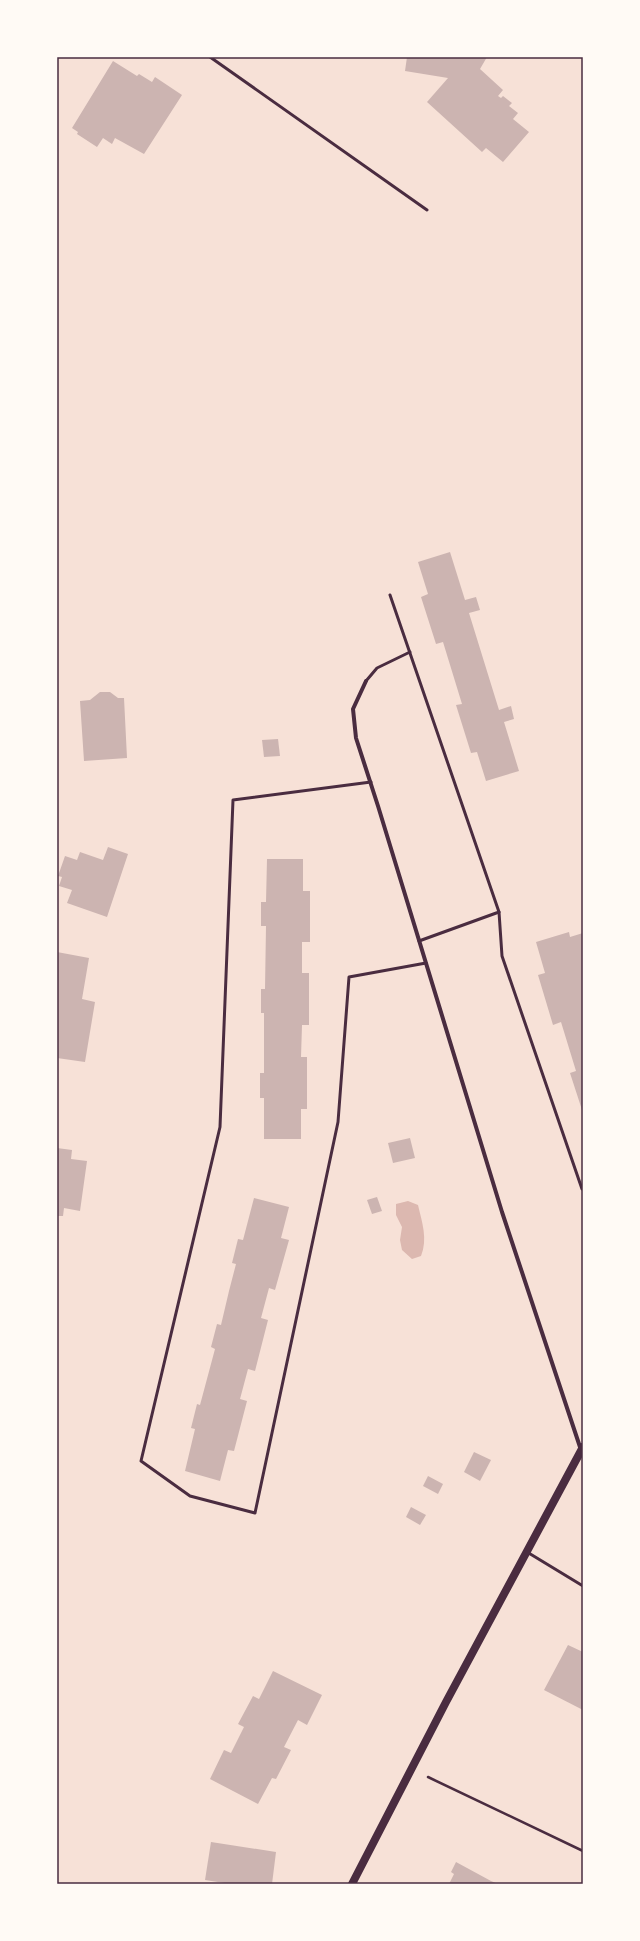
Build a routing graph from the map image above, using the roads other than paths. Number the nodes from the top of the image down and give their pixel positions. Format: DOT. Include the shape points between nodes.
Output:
graph roads {
  1 [pos="210,57"];
  2 [pos="427,210"];
  3 [pos="390,595"];
  4 [pos="410,652"];
  5 [pos="366,681"];
  6 [pos="371,782"];
  7 [pos="499,912"];
  8 [pos="419,941"];
  9 [pos="426,963"];
  10 [pos="582,1189"];
  11 [pos="582,1449"];
  12 [pos="528,1552"];
  13 [pos="583,1586"];
  14 [pos="352,1884"];
  1 -- 2 [label="lane"];
  3 -- 4 [label="lane"];
  4 -- 5 [label="lane" via="378,668"];
  4 -- 7 [label="lane"];
  5 -- 6 [label="street" via="353,709 356,738"];
  6 -- 8 [label="street"];
  6 -- 9 [label="lane" via="233,800 220,1127 141,1461 190,1496 255,1513 338,1122 349,977"];
  7 -- 8 [label="lane"];
  7 -- 10 [label="lane" via="502,956"];
  8 -- 9 [label="street"];
  9 -- 11 [label="street" via="502,1212"];
  11 -- 12 [label="main road"];
  12 -- 13 [label="lane"];
  12 -- 14 [label="main road"];
}
